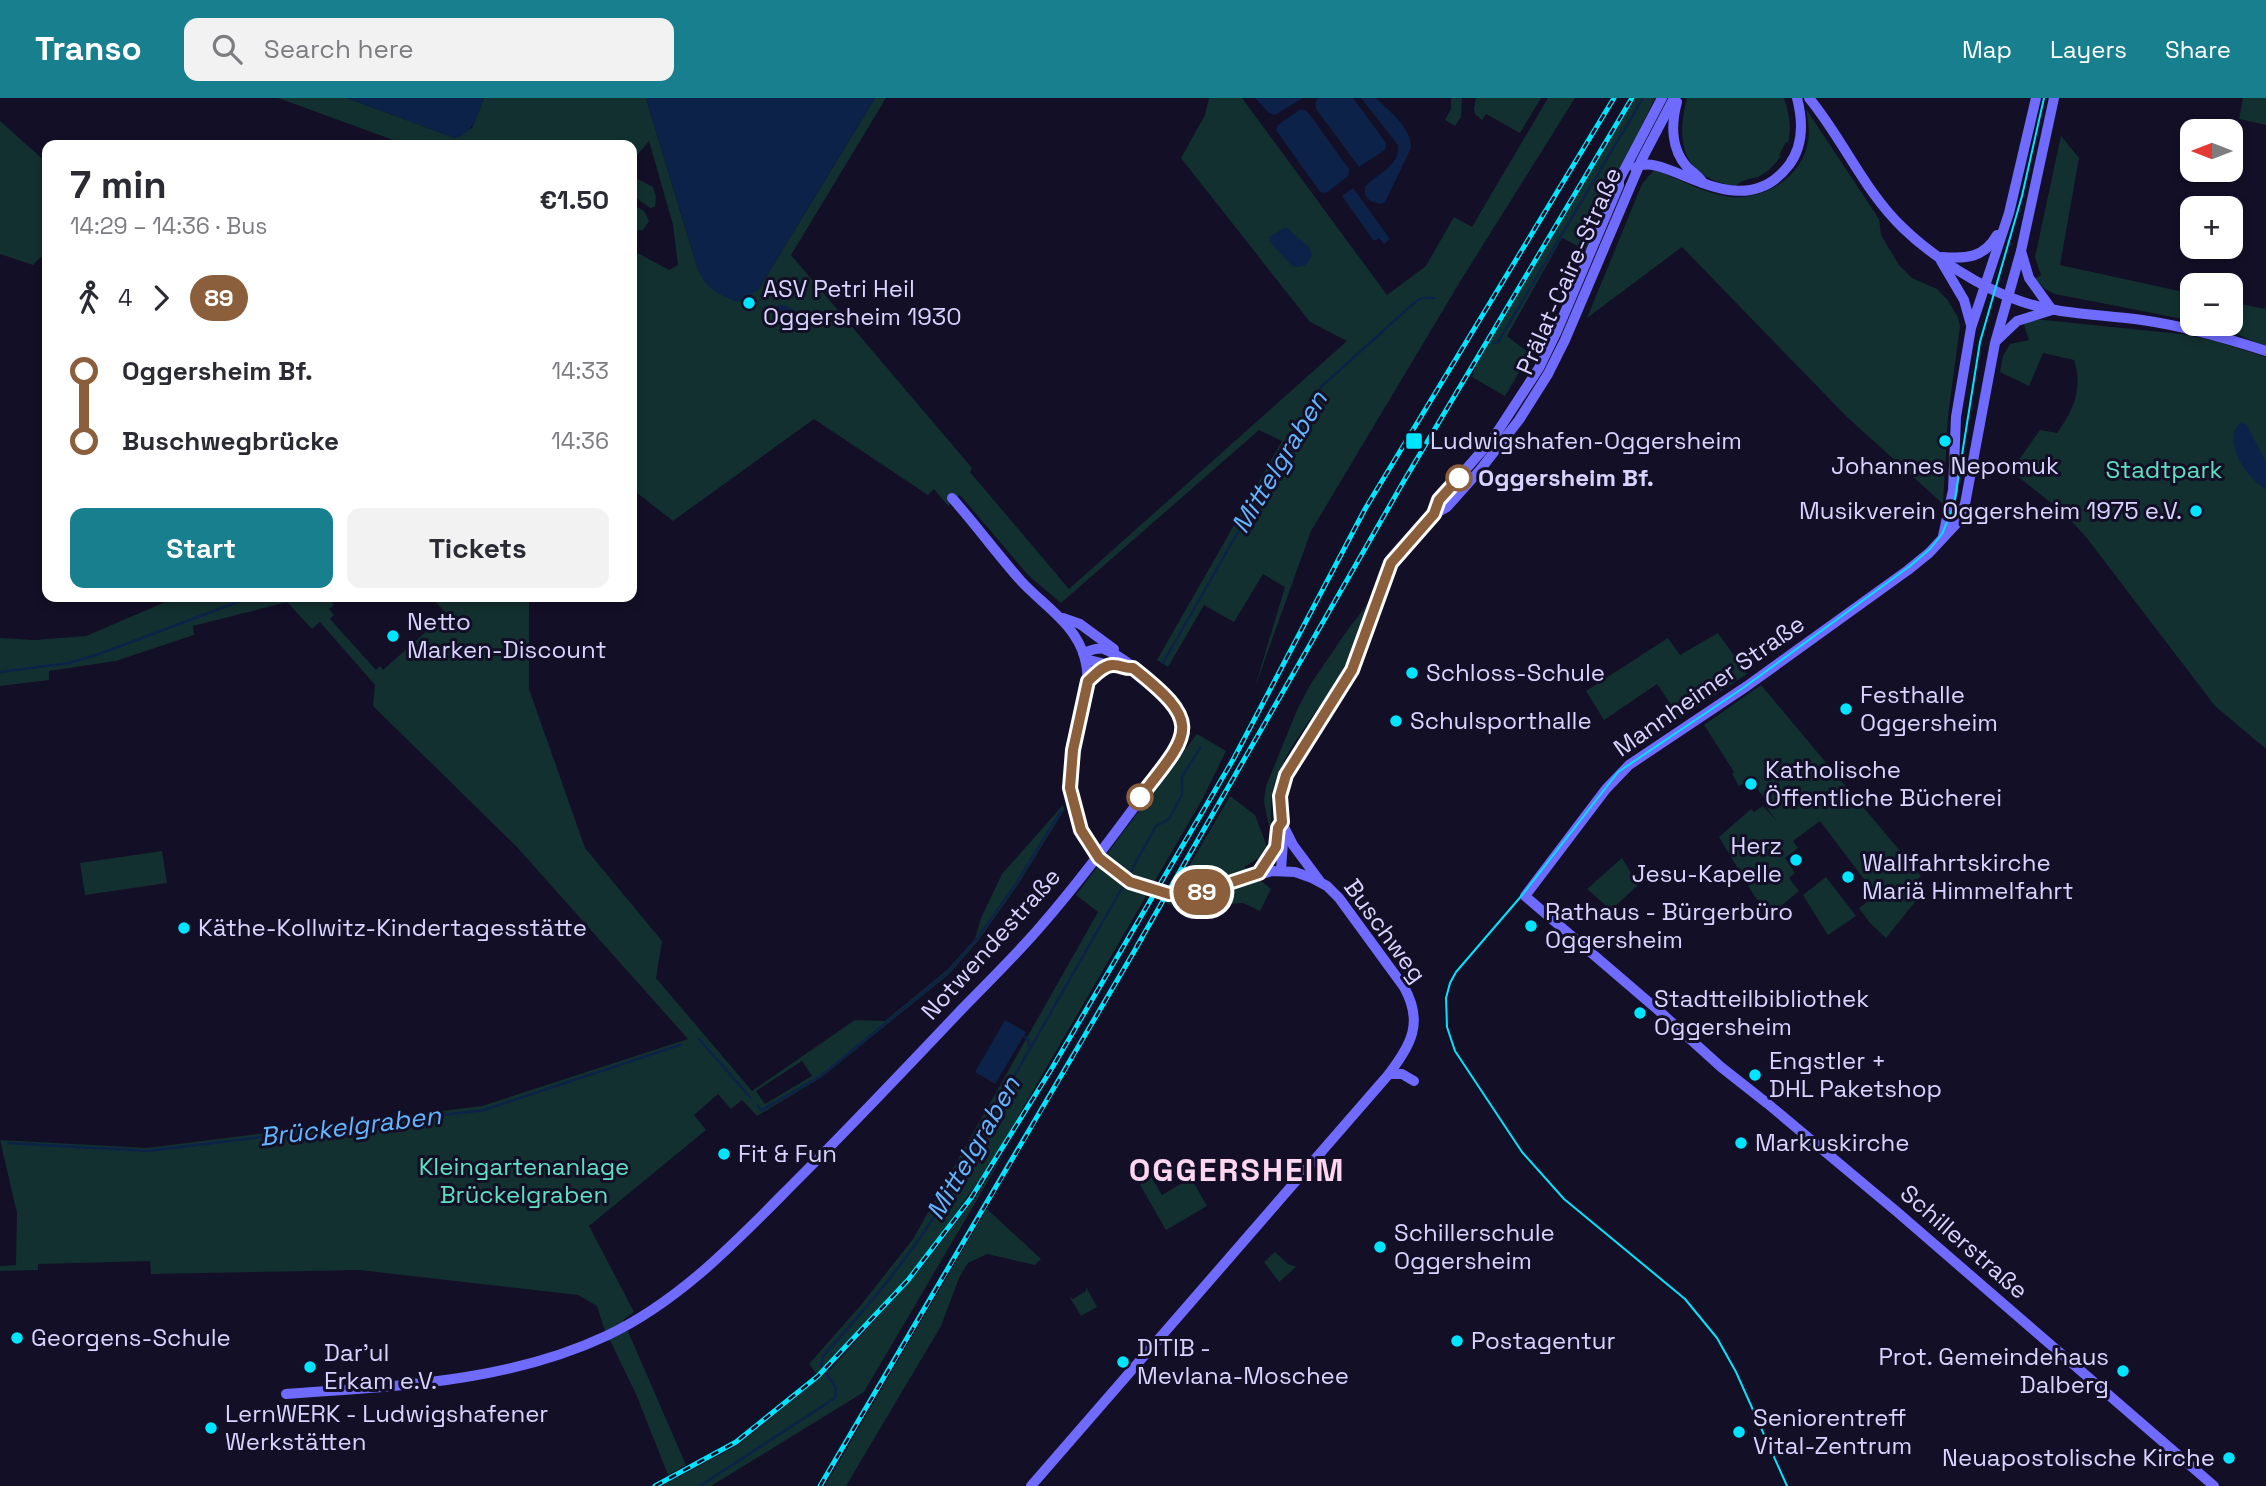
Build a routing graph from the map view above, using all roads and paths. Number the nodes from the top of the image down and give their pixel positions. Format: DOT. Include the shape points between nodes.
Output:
graph roads {
  1 [pos="1662,98"];
  2 [pos="1676,98"];
  3 [pos="1797,98"];
  4 [pos="1810,98"];
  5 [pos="2036,98"];
  6 [pos="2054,98"];
  7 [pos="1640,165"];
  8 [pos="1703,183"];
  9 [pos="1619,185"];
  10 [pos="2009,213"];
  11 [pos="2021,251"];
  12 [pos="1939,257"];
  13 [pos="1986,285"];
  14 [pos="1580,290"];
  15 [pos="2008,296"];
  16 [pos="2052,310"];
  17 [pos="1971,328"];
  18 [pos="1995,342"];
  19 [pos="2266,352"];
  20 [pos="952,498"];
  21 [pos="1943,536"];
  22 [pos="1060,617"];
  23 [pos="1084,656"];
  24 [pos="1114,665"];
  25 [pos="1133,668"];
  26 [pos="1088,681"];
  27 [pos="1280,825"];
  28 [pos="1281,870"];
  29 [pos="1259,873"];
  30 [pos="1321,882"];
  31 [pos="1525,896"];
  32 [pos="1389,1074"];
  33 [pos="1414,1081"];
  34 [pos="286,1394"];
  35 [pos="1031,1486"];
  36 [pos="2214,1486"];
  1 -- 9 [label="street, Prälat-Caire-Straße"];
  2 -- 7 [label="street, Prälat-Caire-Straße"];
  2 -- 8 [label="street" via="1674,141 1685,164"];
  3 -- 8 [label="street" via="1801,119 1798,147 1783,172 1756,189 1725,190"];
  4 -- 12 [label="street" via="1884,206 1903,229"];
  5 -- 10 [label="street"];
  6 -- 11 [label="street, Mannheimer Straße"];
  7 -- 8 [label="street" via="1661,167"];
  7 -- 9 [label="street"];
  7 -- 14 [label="street, Prälat-Caire-Straße"];
  9 -- 14 [label="street, Prälat-Caire-Straße"];
  10 -- 12 [label="street" via="1982,253"];
  10 -- 13 [label="street"];
  11 -- 15 [label="street, Mannheimer Straße"];
  11 -- 16 [label="street" via="2029,278"];
  12 -- 13 [label="street"];
  12 -- 17 [label="street" via="1964,300"];
  13 -- 15 [label="street"];
  13 -- 17 [label="street"];
  14 -- 27 [label="street, Prälat-Caire-Straße" via="1565,340 1502,444 1391,563 1352,670 1286,775"];
  15 -- 16 [label="street"];
  15 -- 18 [label="street, Mannheimer Straße"];
  16 -- 18 [label="street" via="2017,321"];
  16 -- 19 [label="street" via="2179,327"];
  17 -- 21 [label="street" via="1956,417 1953,490"];
  18 -- 21 [label="street, Mannheimer Straße" via="1968,492 1956,524"];
  20 -- 22 [label="street" via="1022,582"];
  21 -- 31 [label="street, Mannheimer Straße" via="1921,560 1825,632 1629,765"];
  22 -- 23 [label="street"];
  22 -- 25 [label="street" via="1080,624"];
  23 -- 24 [label="street"];
  23 -- 25 [label="street" via="1101,648"];
  23 -- 26 [label="street"];
  24 -- 25 [label="street"];
  24 -- 26 [label="street"];
  25 -- 34 [label="street, Notwendestraße" via="1176,706 1182,720 1174,754 1040,927 710,1264 656,1307 604,1337 533,1364 477,1377"];
  26 -- 29 [label="street, bridge" via="1070,788 1090,846 1117,873 1142,887 1169,894 1209,890"];
  27 -- 28 [label="street, Prälat-Caire-Straße"];
  27 -- 29 [label="street" via="1276,847"];
  27 -- 30 [label="street, Buschweg"];
  28 -- 29 [label="street"];
  28 -- 30 [label="street"];
  30 -- 32 [label="street, Buschweg" via="1346,908 1410,997 1414,1022 1407,1048"];
  31 -- 36 [label="street, Schillerstraße"];
  32 -- 33 [label="street" via="1402,1074"];
  32 -- 35 [label="street"];
}
